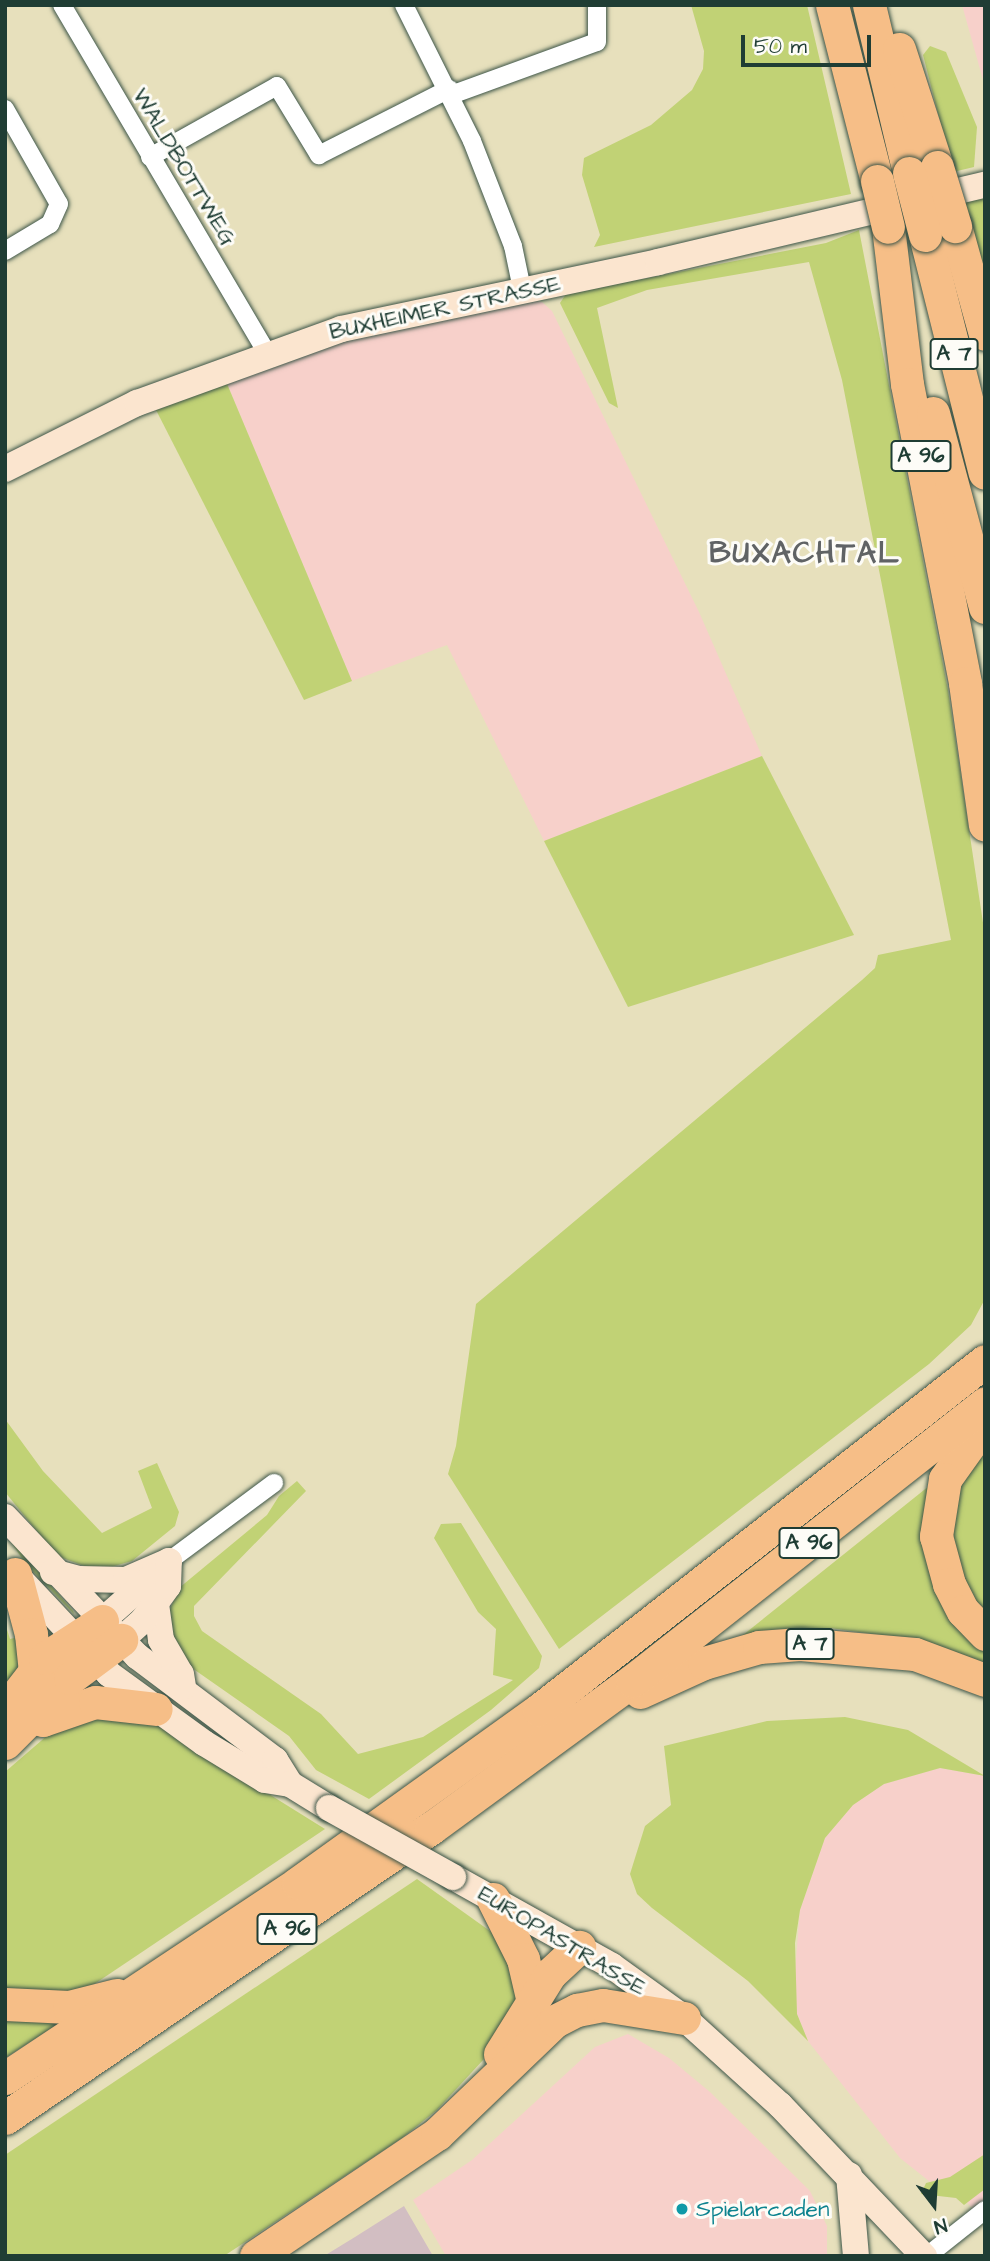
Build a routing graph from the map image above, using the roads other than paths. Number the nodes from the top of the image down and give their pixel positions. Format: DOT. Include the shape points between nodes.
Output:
graph roads {
  1 [pos="62,5"];
  2 [pos="404,5"];
  3 [pos="597,5"];
  4 [pos="832,5"];
  5 [pos="869,5"];
  6 [pos="883,5"];
  7 [pos="450,92"];
  8 [pos="5,109"];
  9 [pos="150,157"];
  10 [pos="923,170"];
  11 [pos="985,185"];
  12 [pos="888,227"];
  13 [pos="940,230"];
  14 [pos="5,251"];
  15 [pos="522,289"];
  16 [pos="985,334"];
  17 [pos="267,353"];
  18 [pos="5,469"];
  19 [pos="985,472"];
  20 [pos="985,607"];
  21 [pos="965,683"];
  22 [pos="985,746"];
  23 [pos="985,825"];
  24 [pos="985,1332"];
  25 [pos="985,1361"];
  26 [pos="985,1403"];
  27 [pos="985,1423"];
  28 [pos="877,1448"];
  29 [pos="274,1482"];
  30 [pos="5,1517"];
  31 [pos="169,1561"];
  32 [pos="10,1568"];
  33 [pos="53,1572"];
  34 [pos="156,1604"];
  35 [pos="111,1630"];
  36 [pos="985,1634"];
  37 [pos="83,1648"];
  38 [pos="35,1671"];
  39 [pos="985,1680"];
  40 [pos="635,1687"];
  41 [pos="170,1701"];
  42 [pos="18,1713"];
  43 [pos="549,1722"];
  44 [pos="5,1743"];
  45 [pos="493,1899"];
  46 [pos="579,1947"];
  47 [pos="148,1986"];
  48 [pos="5,2004"];
  49 [pos="536,2017"];
  50 [pos="684,2018"];
  51 [pos="5,2078"];
  52 [pos="5,2118"];
  53 [pos="849,2175"];
  54 [pos="985,2210"];
  55 [pos="237,2256"];
  56 [pos="256,2256"];
  57 [pos="856,2256"];
  58 [pos="926,2256"];
  1 -- 9 [label="street, WALDBOTTWEG"];
  2 -- 7 [label="street"];
  3 -- 7 [label="street" via="597,42"];
  4 -- 12 [label="highway, A 7, bridge"];
  5 -- 10 [label="highway, A 7"];
  6 -- 10 [label="highway, A 7"];
  7 -- 9 [label="street" via="319,155 277,86"];
  7 -- 15 [label="street" via="513,246"];
  8 -- 14 [label="street" via="59,204 50,224"];
  9 -- 17 [label="street, WALDBOTTWEG"];
  10 -- 13 [label="highway, A 7, bridge"];
  11 -- 15 [label="main road, BUXHEIMER STRASSE" via="823,225"];
  12 -- 20 [label="highway, A 7"];
  12 -- 21 [label="highway, A 96" via="907,384"];
  13 -- 16 [label="highway, A 7"];
  13 -- 19 [label="highway, A 7"];
  15 -- 17 [label="main road, BUXHEIMER STRASSE" via="376,319"];
  17 -- 18 [label="main road, BUXHEIMER STRASSE" via="136,403"];
  21 -- 22 [label="highway"];
  21 -- 23 [label="highway"];
  24 -- 28 [label="highway"];
  25 -- 28 [label="highway, A 96"];
  26 -- 40 [label="highway, A 96"];
  27 -- 36 [label="highway" via="945,1479 936,1536 949,1584 963,1611"];
  28 -- 43 [label="highway, A 96" via="614,1653"];
  29 -- 31 [label="street"];
  30 -- 33 [label="main road, EUROPASTRASSE"];
  31 -- 33 [label="main road" via="126,1580"];
  31 -- 34 [label="main road" via="168,1586"];
  31 -- 35 [label="main road"];
  32 -- 37 [label="main road, EUROPASTRASSE"];
  32 -- 38 [label="highway" via="31,1634"];
  33 -- 35 [label="main road, EUROPASTRASSE"];
  34 -- 35 [label="main road"];
  34 -- 41 [label="main road" via="161,1640 181,1674"];
  35 -- 37 [label="highway"];
  35 -- 41 [label="main road, EUROPASTRASSE"];
  37 -- 38 [label="highway"];
  37 -- 41 [label="main road, EUROPASTRASSE"];
  37 -- 42 [label="highway"];
  38 -- 42 [label="highway"];
  39 -- 40 [label="highway, A 7" via="915,1654 800,1644 759,1647"];
  40 -- 43 [label="highway"];
  41 -- 42 [label="highway" via="95,1702 43,1720"];
  41 -- 45 [label="main road, EUROPASTRASSE, bridge" via="265,1780 290,1784"];
  42 -- 44 [label="highway"];
  43 -- 47 [label="highway, A 96"];
  43 -- 52 [label="highway, A 96" via="307,1915"];
  45 -- 46 [label="main road, EUROPASTRASSE"];
  45 -- 49 [label="highway" via="523,1959"];
  46 -- 49 [label="highway" via="550,1975"];
  46 -- 50 [label="main road, EUROPASTRASSE"];
  47 -- 48 [label="highway" via="69,2007"];
  47 -- 51 [label="highway, A 96"];
  49 -- 50 [label="highway" via="603,2005"];
  49 -- 55 [label="highway" via="431,2125"];
  49 -- 56 [label="highway" via="485,2092 437,2134"];
  50 -- 53 [label="main road, EUROPASTRASSE"];
  53 -- 57 [label="main road"];
  53 -- 58 [label="main road, EUROPASTRASSE"];
  54 -- 58 [label="street"];
}
